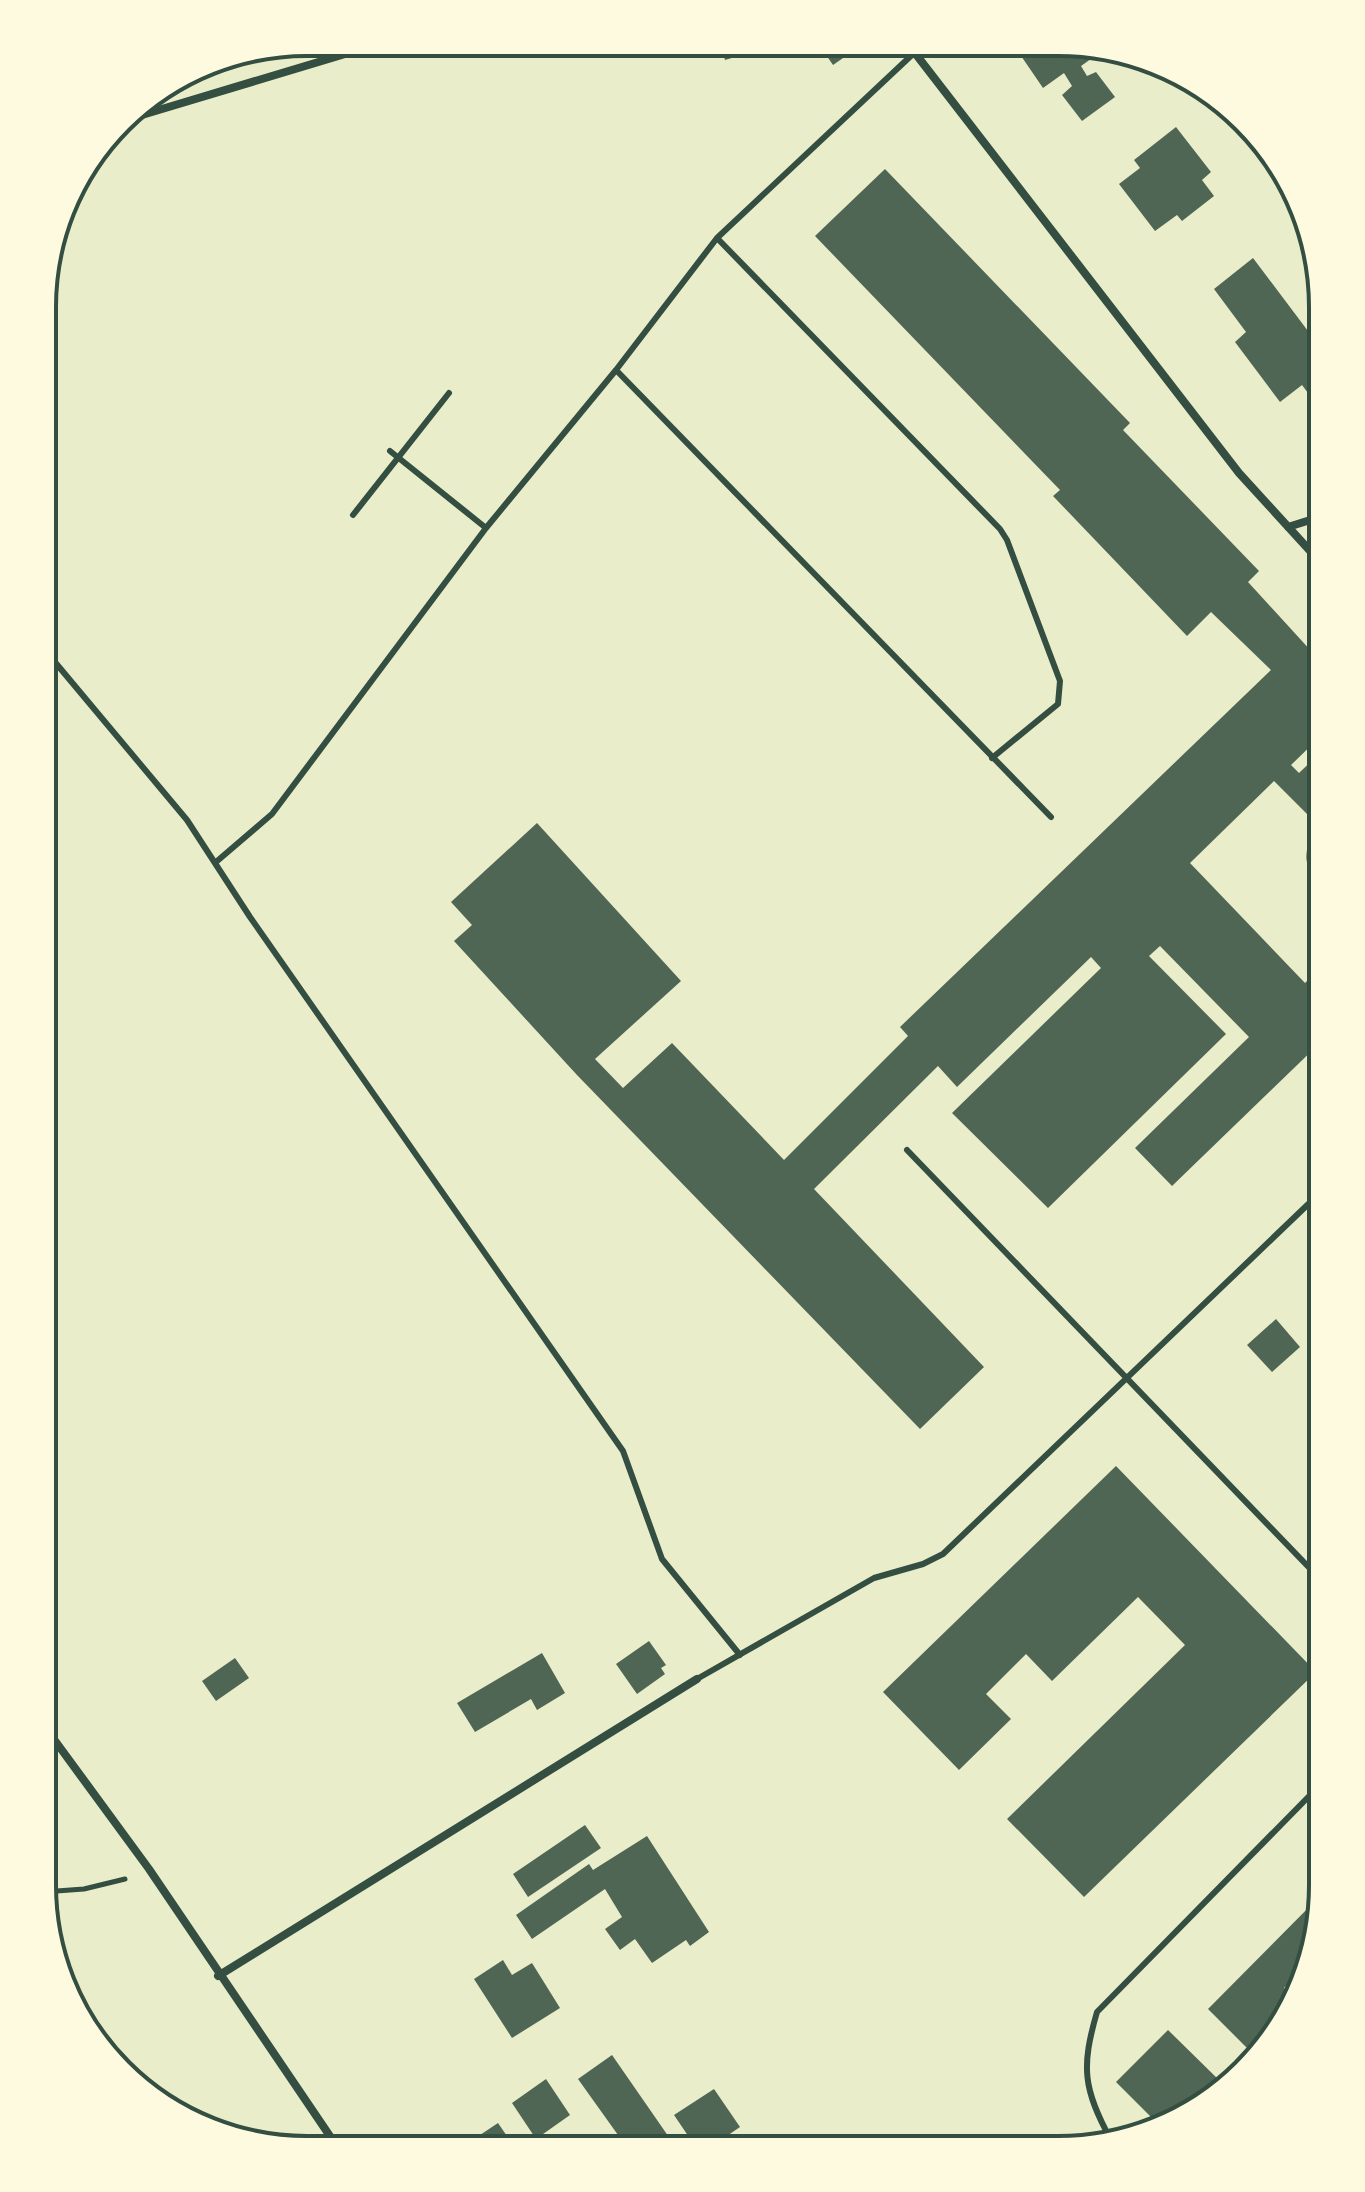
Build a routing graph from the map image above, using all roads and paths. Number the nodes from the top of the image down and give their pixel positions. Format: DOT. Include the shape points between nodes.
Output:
graph roads {
  1 [pos="338,56"];
  2 [pos="911,56"];
  3 [pos="916,56"];
  4 [pos="147,114"];
  5 [pos="717,238"];
  6 [pos="616,370"];
  7 [pos="449,393"];
  8 [pos="390,451"];
  9 [pos="398,458"];
  10 [pos="353,515"];
  11 [pos="1309,520"];
  12 [pos="1288,527"];
  13 [pos="486,528"];
  14 [pos="1309,550"];
  15 [pos="56,663"];
  16 [pos="992,758"];
  17 [pos="1051,817"];
  18 [pos="216,862"];
  19 [pos="907,1150"];
  20 [pos="1308,1204"];
  21 [pos="1125,1379"];
  22 [pos="1308,1567"];
  23 [pos="740,1655"];
  24 [pos="697,1679"];
  25 [pos="56,1742"];
  26 [pos="1308,1797"];
  27 [pos="149,1869"];
  28 [pos="56,1891"];
  29 [pos="218,1976"];
  30 [pos="1106,2131"];
  31 [pos="330,2136"];
  1 -- 4 [label="street"];
  2 -- 5 [label="lane"];
  3 -- 12 [label="street" via="1239,473"];
  5 -- 6 [label="lane"];
  5 -- 16 [label="lane" via="1007,540 1060,681 1058,704"];
  6 -- 13 [label="lane"];
  6 -- 16 [label="lane"];
  7 -- 9 [label="lane"];
  8 -- 9 [label="lane"];
  9 -- 10 [label="lane"];
  9 -- 13 [label="lane"];
  11 -- 12 [label="street"];
  12 -- 14 [label="street"];
  13 -- 18 [label="lane" via="272,814"];
  15 -- 18 [label="lane"];
  16 -- 17 [label="lane"];
  18 -- 23 [label="lane" via="623,1451 662,1559"];
  19 -- 21 [label="lane"];
  20 -- 21 [label="lane"];
  21 -- 22 [label="lane"];
  21 -- 23 [label="lane" via="943,1554 874,1578"];
  23 -- 24 [label="lane"];
  24 -- 29 [label="street"];
  25 -- 27 [label="street"];
  26 -- 30 [label="lane" via="1097,2012 1085,2077"];
  27 -- 28 [label="path" via="84,1889"];
  27 -- 29 [label="street"];
  29 -- 31 [label="street"];
}
